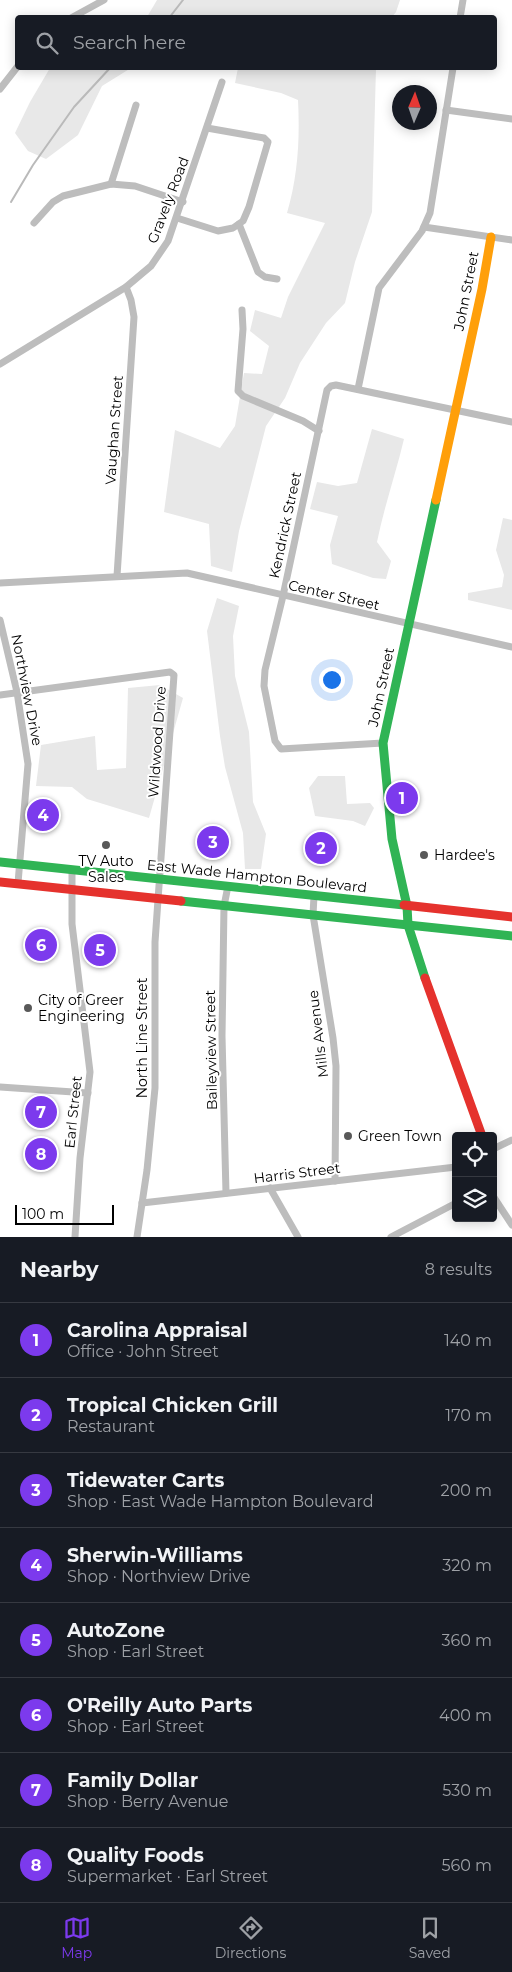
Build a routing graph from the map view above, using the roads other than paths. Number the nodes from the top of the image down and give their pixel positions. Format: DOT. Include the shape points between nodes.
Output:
graph roads {
  1 [pos="104,0"];
  2 [pos="463,0"];
  3 [pos="77,15"];
  4 [pos="460,15"];
  5 [pos="15,70"];
  6 [pos="453,70"];
  7 [pos="222,82"];
  8 [pos="0,89"];
  9 [pos="136,105"];
  10 [pos="446,110"];
  11 [pos="512,120"];
  12 [pos="207,128"];
  13 [pos="111,184"];
  14 [pos="183,202"];
  15 [pos="177,218"];
  16 [pos="34,223"];
  17 [pos="239,224"];
  18 [pos="424,227"];
  19 [pos="490,237"];
  20 [pos="512,240"];
  21 [pos="277,279"];
  22 [pos="126,287"];
  23 [pos="242,310"];
  24 [pos="0,364"];
  25 [pos="358,389"];
  26 [pos="456,410"];
  27 [pos="512,422"];
  28 [pos="319,431"];
  29 [pos="117,576"];
  30 [pos="0,583"];
  31 [pos="283,596"];
  32 [pos="0,620"];
  33 [pos="408,624"];
  34 [pos="512,647"];
  35 [pos="17,692"];
  36 [pos="0,695"];
  37 [pos="383,743"];
  38 [pos="0,862"];
  39 [pos="19,865"];
  40 [pos="72,870"];
  41 [pos="159,879"];
  42 [pos="0,882"];
  43 [pos="18,884"];
  44 [pos="228,886"];
  45 [pos="71,890"];
  46 [pos="314,896"];
  47 [pos="158,898"];
  48 [pos="224,906"];
  49 [pos="407,906"];
  50 [pos="313,915"];
  51 [pos="512,917"];
  52 [pos="408,925"];
  53 [pos="512,936"];
  54 [pos="0,1087"];
  55 [pos="88,1094"];
  56 [pos="481,1132"];
  57 [pos="512,1140"];
  58 [pos="497,1148"];
  59 [pos="452,1167"];
  60 [pos="335,1181"];
  61 [pos="270,1188"];
  62 [pos="226,1193"];
  63 [pos="497,1202"];
  64 [pos="142,1203"];
  65 [pos="452,1205"];
  66 [pos="512,1225"];
  67 [pos="75,1237"];
  68 [pos="137,1237"];
  69 [pos="298,1237"];
  70 [pos="391,1237"];
  1 -- 3 [label="street"];
  2 -- 4 [label="street"];
  5 -- 8 [label="street"];
  6 -- 10 [label="street"];
  7 -- 12 [label="street, Gravely Road"];
  9 -- 13 [label="street"];
  10 -- 11 [label="street"];
  10 -- 18 [label="street" via="430,212"];
  12 -- 14 [label="street, Gravely Road"];
  12 -- 17 [label="street" via="264,138 268,142 249,207"];
  13 -- 14 [label="street" via="135,186"];
  13 -- 16 [label="street" via="63,196"];
  14 -- 15 [label="street, Gravely Road"];
  15 -- 17 [label="street" via="218,231"];
  15 -- 22 [label="street, Gravely Road" via="161,254"];
  17 -- 21 [label="street" via="258,272"];
  18 -- 19 [label="street"];
  18 -- 25 [label="street" via="379,288"];
  19 -- 20 [label="street"];
  19 -- 26 [label="main road, John Street"];
  22 -- 24 [label="street, Gravely Road"];
  22 -- 29 [label="street, Vaughan Street" via="134,317"];
  23 -- 28 [label="street" via="238,391"];
  25 -- 26 [label="street, Kendrick Street"];
  25 -- 28 [label="street, Kendrick Street" via="334,385 329,388"];
  26 -- 27 [label="street, Kendrick Street"];
  26 -- 33 [label="main road, John Street"];
  28 -- 31 [label="street, Kendrick Street"];
  29 -- 30 [label="street, Center Street"];
  29 -- 31 [label="street, Center Street" via="187,574"];
  31 -- 33 [label="street, Center Street"];
  31 -- 37 [label="street, Kendrick Street" via="264,678 277,746 287,750"];
  32 -- 35 [label="street, Northview Drive"];
  33 -- 34 [label="street, Center Street"];
  33 -- 37 [label="main road, John Street"];
  35 -- 36 [label="street, Wildwood Drive"];
  35 -- 39 [label="street, Northview Drive" via="28,764"];
  35 -- 41 [label="street, Wildwood Drive" via="144,674 170,672 174,675"];
  37 -- 49 [label="main road, John Street" via="392,839"];
  38 -- 39 [label="main road, East Wade Hampton Boulevard"];
  39 -- 40 [label="main road, East Wade Hampton Boulevard"];
  39 -- 43 [label="street, Northview Drive"];
  40 -- 41 [label="main road, East Wade Hampton Boulevard"];
  40 -- 45 [label="street, Earl Street"];
  41 -- 44 [label="main road, East Wade Hampton Boulevard"];
  41 -- 47 [label="street, Wildwood Drive"];
  42 -- 43 [label="main road"];
  43 -- 45 [label="main road"];
  44 -- 46 [label="main road, East Wade Hampton Boulevard"];
  44 -- 48 [label="street, Baileyview Street"];
  45 -- 47 [label="main road"];
  45 -- 55 [label="street, Earl Street" via="73,932 90,1064"];
  46 -- 49 [label="main road, East Wade Hampton Boulevard"];
  46 -- 50 [label="street, Mills Avenue"];
  47 -- 48 [label="main road"];
  47 -- 64 [label="street, North Line Street" via="154,968 156,1088"];
  48 -- 50 [label="main road"];
  48 -- 62 [label="street, Baileyview Street" via="222,1036"];
  49 -- 51 [label="main road, East Wade Hampton Boulevard"];
  49 -- 52 [label="main road, John Street"];
  50 -- 52 [label="main road"];
  50 -- 60 [label="street, Mills Avenue" via="335,1057"];
  52 -- 53 [label="main road"];
  52 -- 56 [label="main road, John Street"];
  54 -- 55 [label="street"];
  55 -- 67 [label="street, Earl Street"];
  57 -- 58 [label="street"];
  59 -- 60 [label="street, Harris Street"];
  60 -- 61 [label="street, Harris Street"];
  61 -- 62 [label="street, Harris Street"];
  61 -- 69 [label="street"];
  62 -- 64 [label="street, Harris Street"];
  63 -- 66 [label="street"];
  64 -- 68 [label="street, North Line Street"];
  65 -- 70 [label="street"];
}
